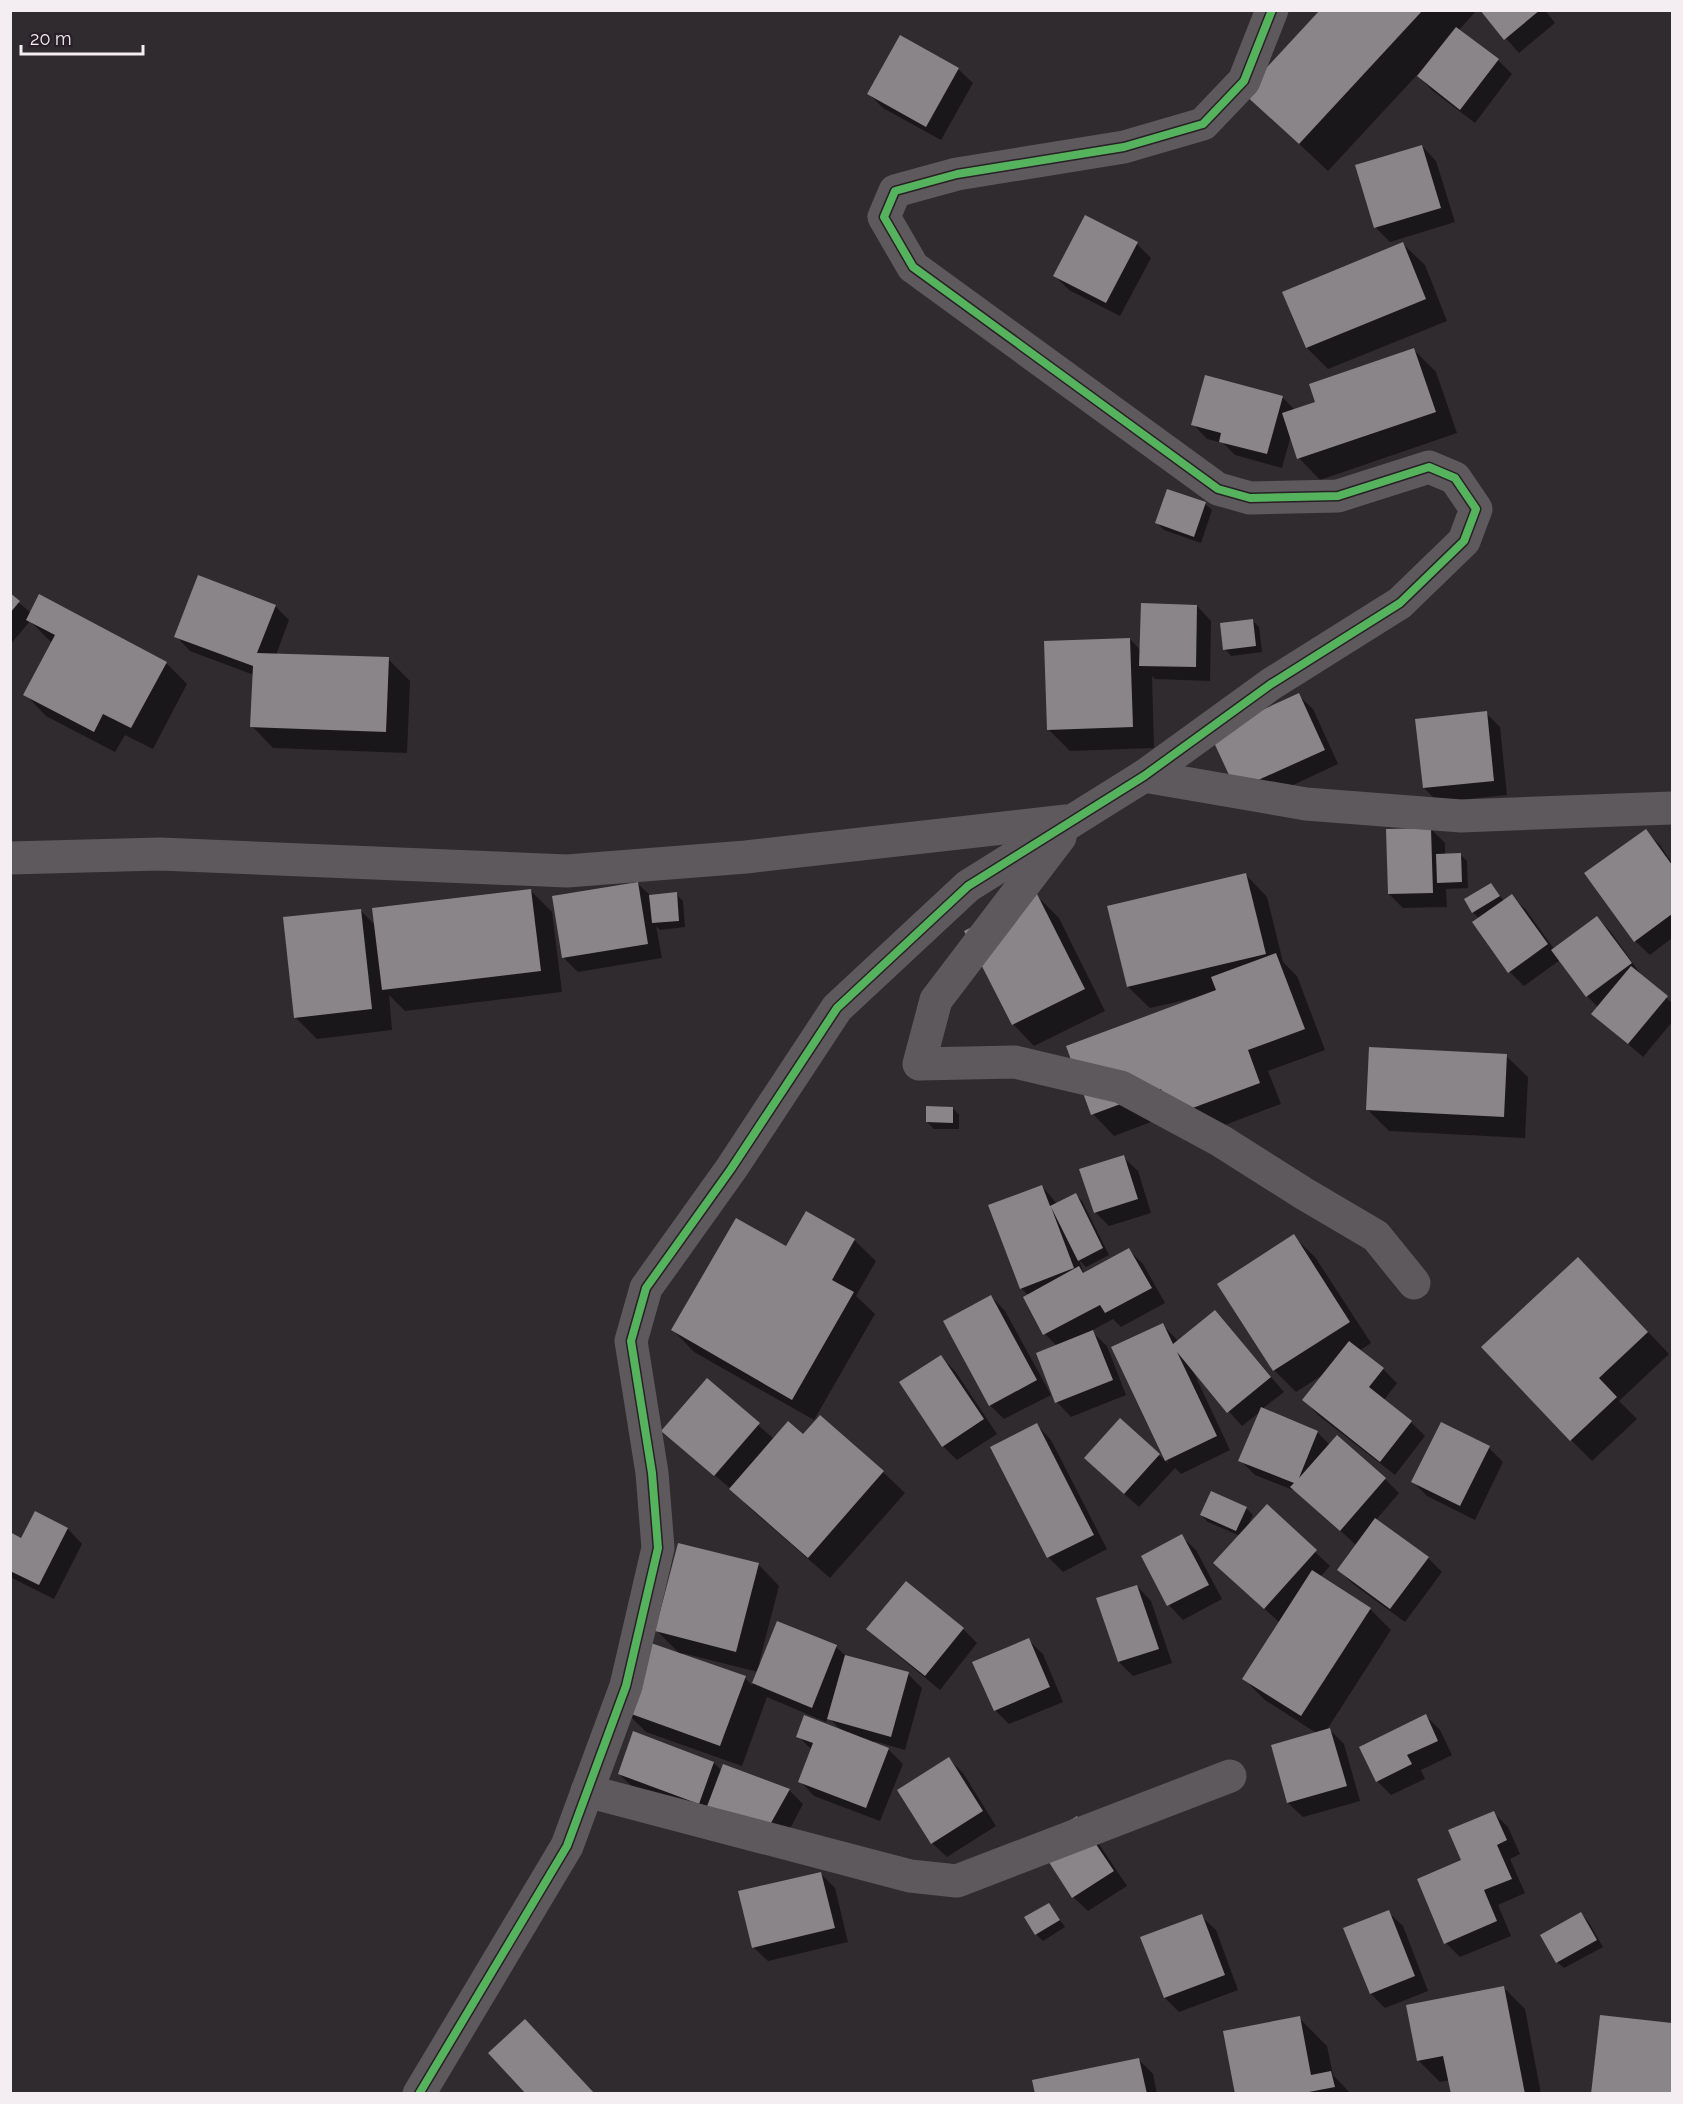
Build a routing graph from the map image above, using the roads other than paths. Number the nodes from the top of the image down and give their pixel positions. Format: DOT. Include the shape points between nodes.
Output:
graph roads {
  1 [pos="1272,10"];
  2 [pos="1144,776"];
  3 [pos="1672,808"];
  4 [pos="1073,820"];
  5 [pos="10,858"];
  6 [pos="1414,1283"];
  7 [pos="1230,1776"];
  8 [pos="587,1791"];
  9 [pos="419,2094"];
  1 -- 2 [label="street" via="1244,81 1203,124 1124,147 957,174 895,191 884,218 913,267 1218,489 1250,498 1338,495 1429,466 1455,478 1476,509 1464,541 1400,603 1271,684"];
  2 -- 3 [label="street" via="1306,804 1461,816"];
  2 -- 4 [label="street"];
  4 -- 5 [label="street" via="746,857 567,871 160,854"];
  4 -- 6 [label="street" via="936,1000 919,1064 1016,1062 1121,1087 1221,1141 1376,1236"];
  4 -- 8 [label="street" via="969,886 837,1008 731,1169 646,1288 631,1341 652,1473 658,1548 626,1686"];
  7 -- 8 [label="street" via="957,1881 910,1876"];
  8 -- 9 [label="street" via="567,1846"];
}
